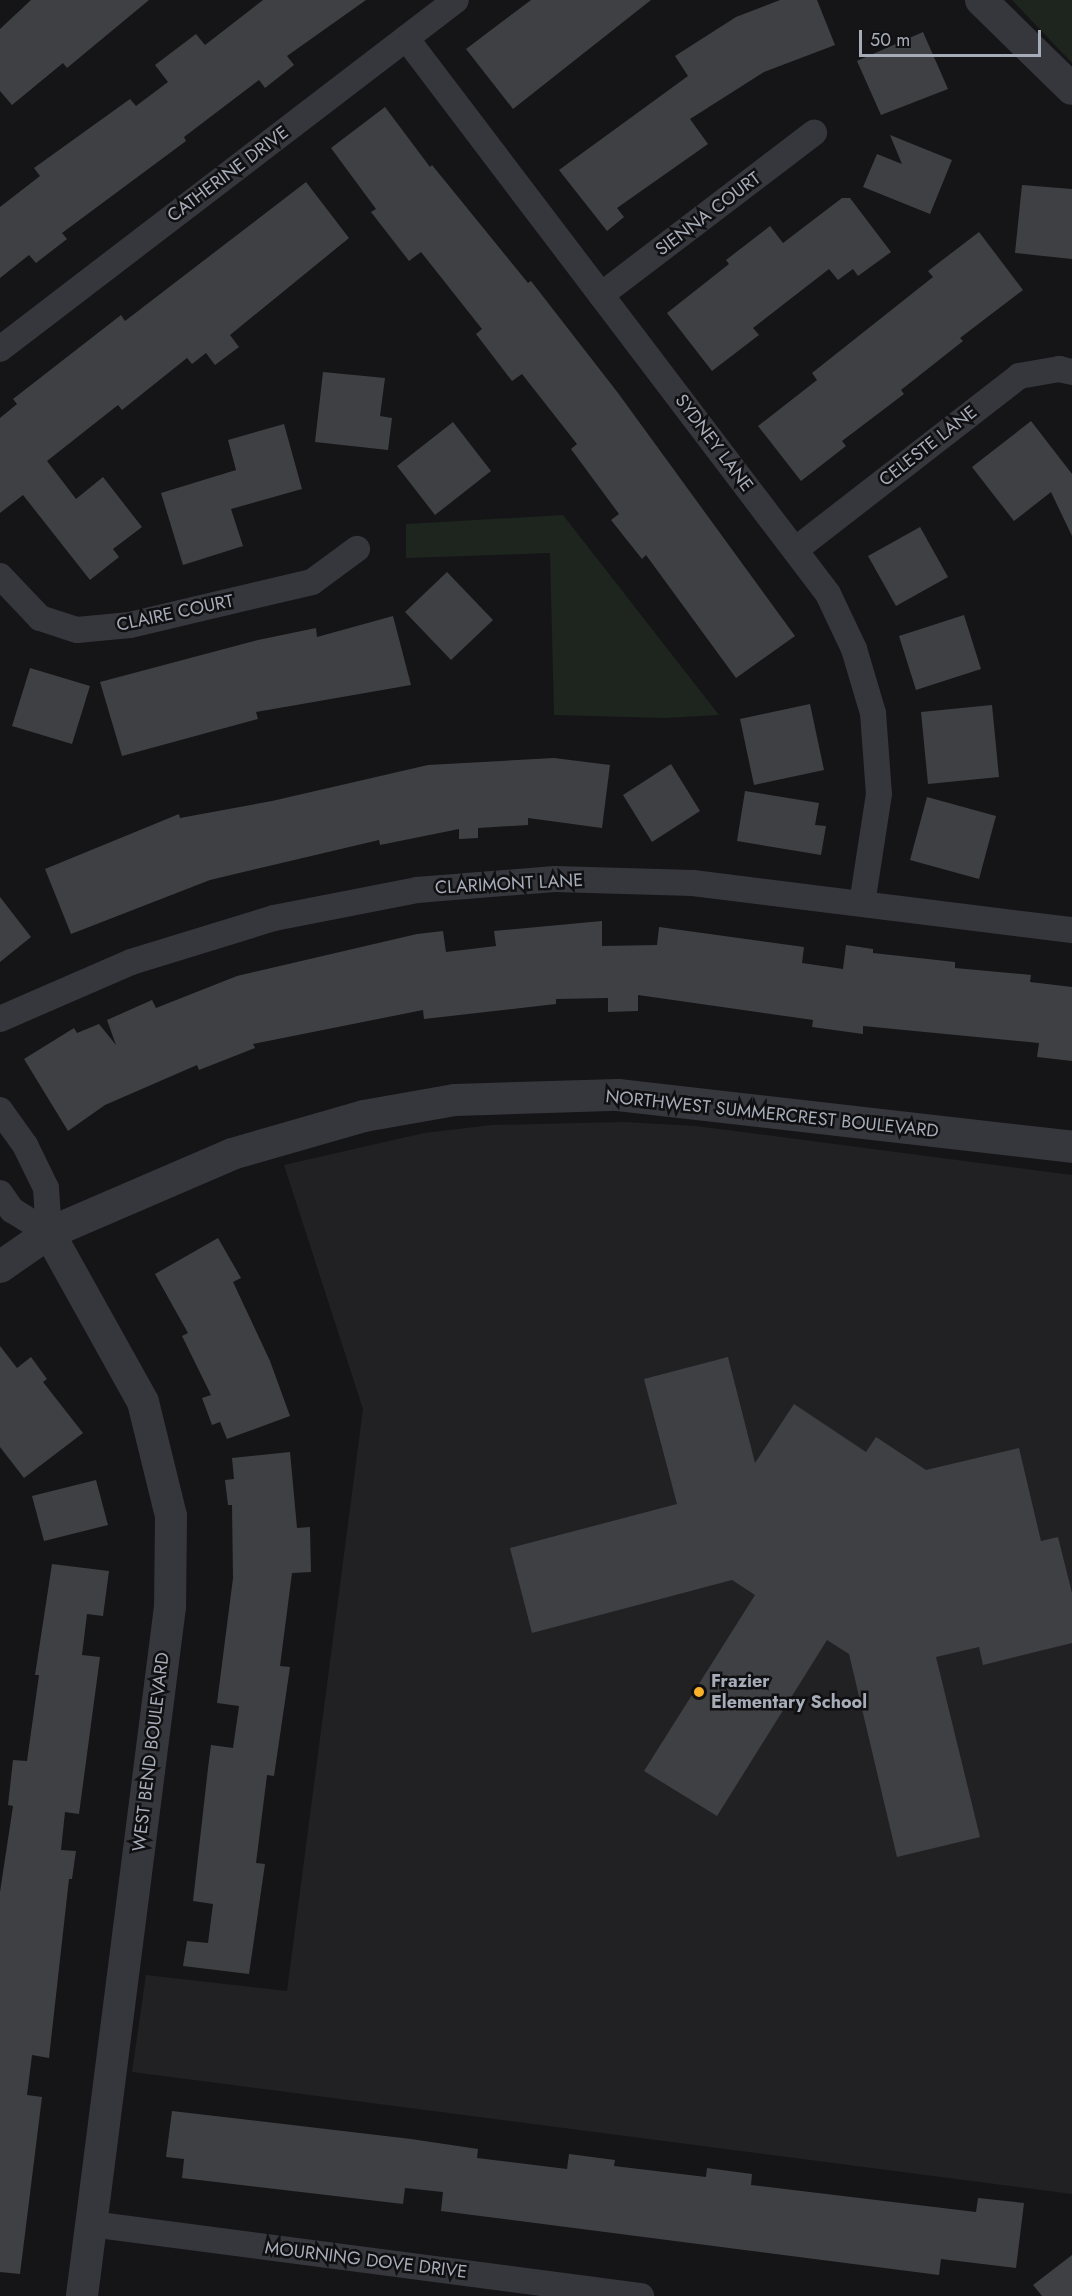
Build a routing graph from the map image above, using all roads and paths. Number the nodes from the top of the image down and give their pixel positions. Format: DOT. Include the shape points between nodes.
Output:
graph roads {
  1 [pos="456,0"];
  2 [pos="981,0"];
  3 [pos="406,38"];
  4 [pos="1072,89"];
  5 [pos="814,133"];
  6 [pos="601,295"];
  7 [pos="0,349"];
  8 [pos="1072,372"];
  9 [pos="357,549"];
  10 [pos="795,550"];
  11 [pos="0,576"];
  12 [pos="862,904"];
  13 [pos="1072,930"];
  14 [pos="0,1019"];
  15 [pos="0,1110"];
  16 [pos="1072,1147"];
  17 [pos="0,1193"];
  18 [pos="49,1233"];
  19 [pos="0,1267"];
  20 [pos="91,2224"];
  21 [pos="82,2296"];
  22 [pos="641,2296"];
  1 -- 3 [label="street, CATHERINE DRIVE"];
  2 -- 4 [label="street"];
  3 -- 6 [label="street, SYDNEY LANE"];
  3 -- 7 [label="street, CATHERINE DRIVE"];
  5 -- 6 [label="street, SIENNA COURT"];
  6 -- 10 [label="street, SYDNEY LANE"];
  8 -- 10 [label="street, CELESTE LANE" via="1059,369 1019,375"];
  9 -- 11 [label="street, CLAIRE COURT" via="312,582 130,625 77,630 40,618"];
  10 -- 12 [label="street, SYDNEY LANE" via="828,594 854,649 873,713 879,794"];
  12 -- 13 [label="street, CLARIMONT LANE"];
  12 -- 14 [label="street, CLARIMONT LANE" via="682,882 555,879 417,890 274,918 131,962"];
  15 -- 18 [label="street, WEST BEND BOULEVARD" via="26,1145 46,1188"];
  16 -- 18 [label="street, NORTHWEST SUMMERCREST BOULEVARD" via="618,1095 455,1100 364,1116 232,1154"];
  17 -- 18 [label="street, WEST BEND BOULEVARD" via="12,1210"];
  18 -- 19 [label="street, NORTHWEST SUMMERCREST BOULEVARD"];
  18 -- 20 [label="street, WEST BEND BOULEVARD" via="143,1402 171,1516 170,1607"];
  20 -- 21 [label="street, WEST BEND BOULEVARD"];
  20 -- 22 [label="street, MOURNING DOVE DRIVE"];
}
